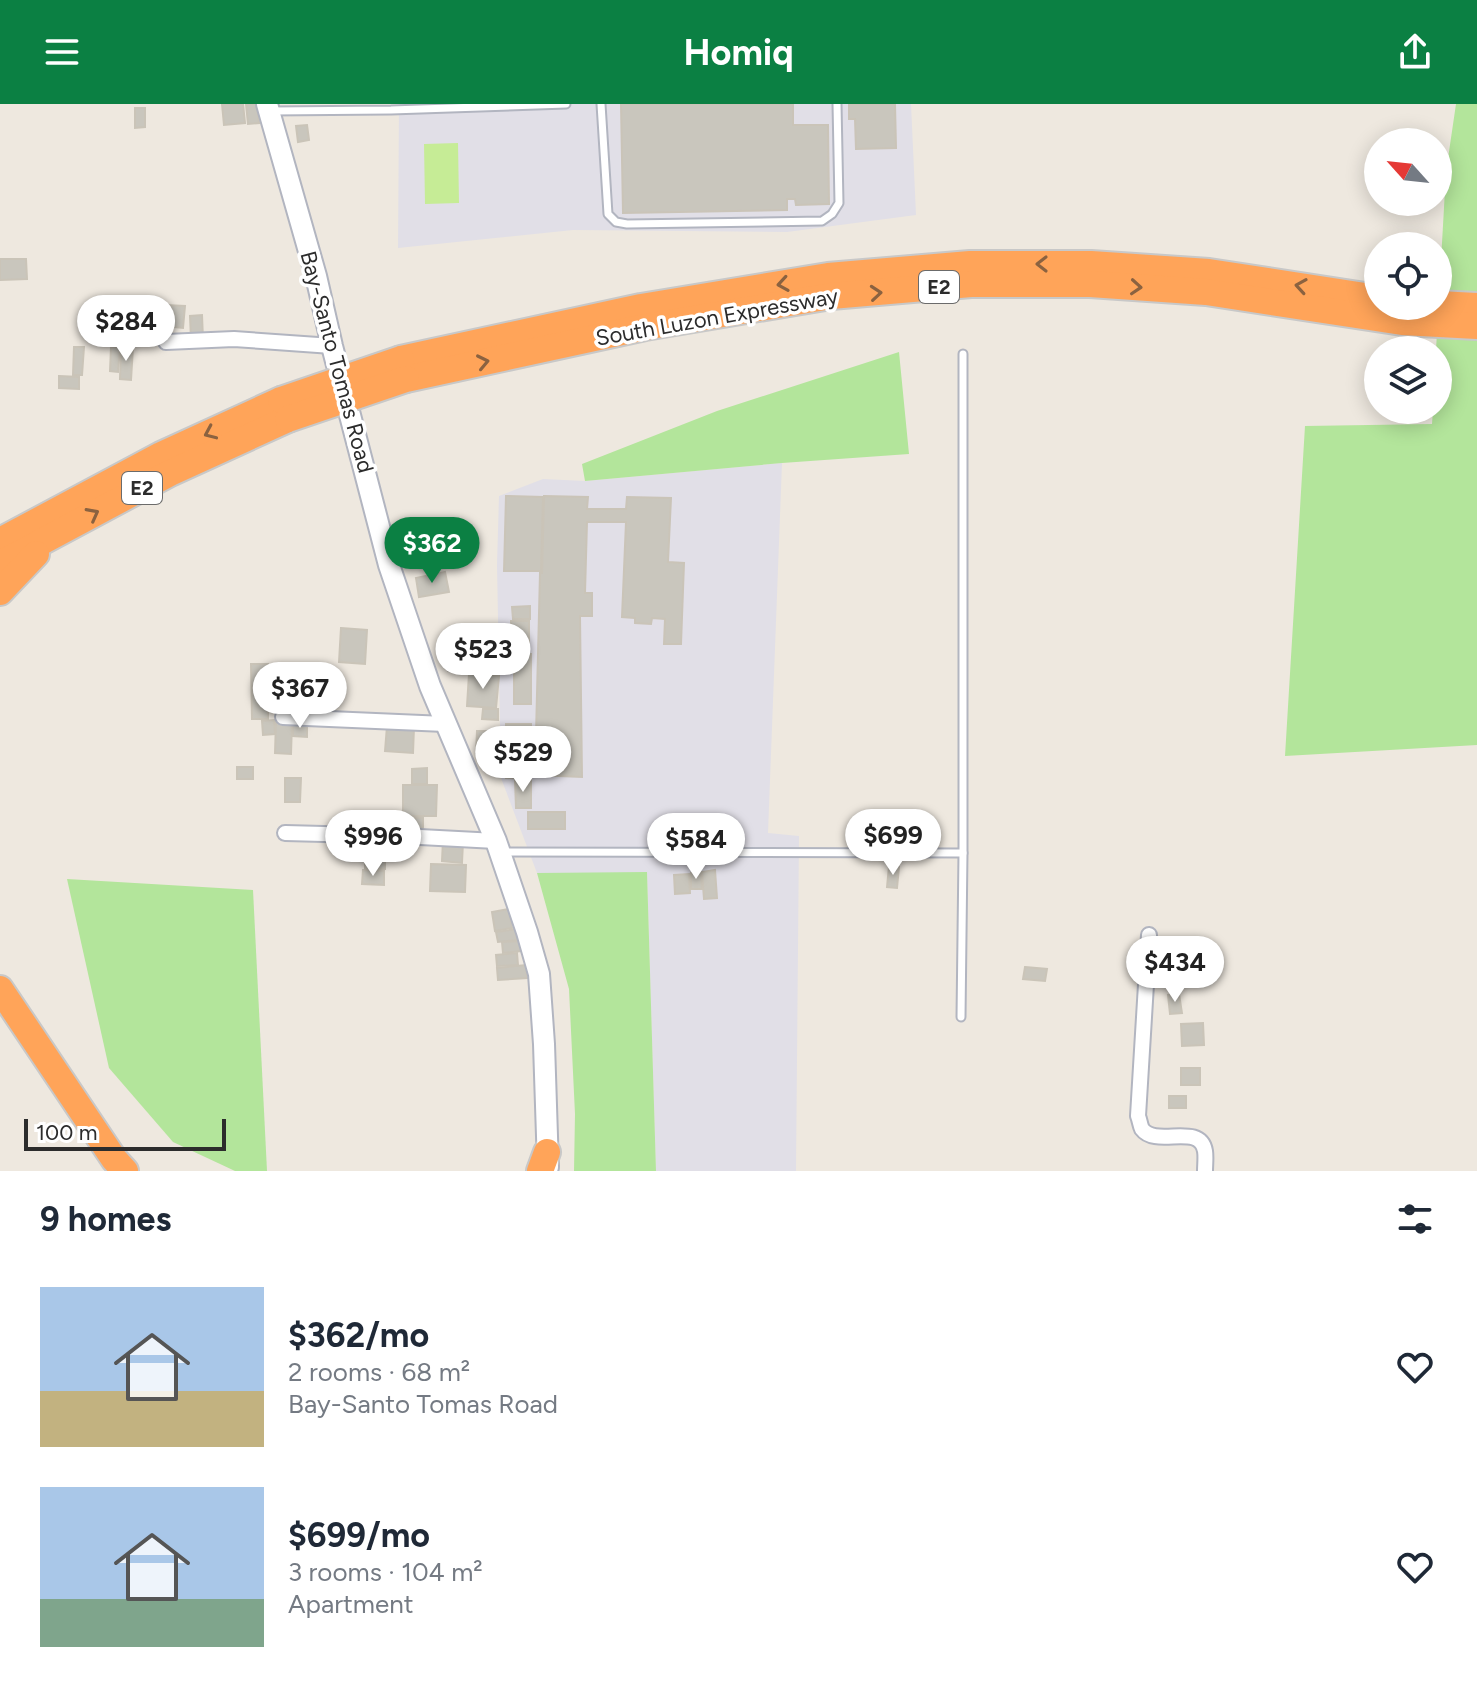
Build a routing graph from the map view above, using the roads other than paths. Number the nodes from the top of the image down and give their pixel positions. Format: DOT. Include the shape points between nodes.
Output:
graph roads {
  1 [pos="566,104"];
  2 [pos="601,104"];
  3 [pos="837,104"];
  4 [pos="268,108"];
  5 [pos="1364,296"];
  6 [pos="1452,305"];
  7 [pos="1477,306"];
  8 [pos="1477,326"];
  9 [pos="166,342"];
  10 [pos="332,346"];
  11 [pos="963,354"];
  12 [pos="404,369"];
  13 [pos="284,410"];
  14 [pos="53,535"];
  15 [pos="0,541"];
  16 [pos="0,564"];
  17 [pos="0,592"];
  18 [pos="283,717"];
  19 [pos="445,724"];
  20 [pos="285,833"];
  21 [pos="498,846"];
  22 [pos="963,853"];
  23 [pos="1149,935"];
  24 [pos="0,989"];
  25 [pos="0,1011"];
  26 [pos="961,1017"];
  27 [pos="545,1165"];
  28 [pos="109,1171"];
  29 [pos="125,1171"];
  30 [pos="1205,1171"];
  1 -- 4 [label="lane"];
  2 -- 3 [label="lane" via="608,214 627,224 822,221 839,203"];
  4 -- 10 [label="main road, Bay-Santo Tomas Road"];
  5 -- 12 [label="highway, South Luzon Expressway / E2, one-way" via="1209,272 1091,264 970,264 828,276 672,302"];
  6 -- 7 [label="highway"];
  12 -- 8 [label="highway, South Luzon Expressway / E2, one-way" via="831,296 971,284 1090,284 1206,292 1402,322"];
  9 -- 10 [label="street" via="234,339"];
  10 -- 19 [label="main road, Bay-Santo Tomas Road" via="389,565"];
  11 -- 22 [label="lane"];
  12 -- 13 [label="highway, South Luzon Expressway / E2, bridge"];
  14 -- 13 [label="highway, South Luzon Expressway / E2, one-way"];
  13 -- 15 [label="highway, South Luzon Expressway / E2, one-way" via="161,455"];
  14 -- 16 [label="highway, South Luzon Expressway / E2"];
  14 -- 17 [label="highway"];
  18 -- 19 [label="street"];
  19 -- 21 [label="main road, Bay-Santo Tomas Road"];
  20 -- 21 [label="street" via="401,836"];
  21 -- 22 [label="lane"];
  21 -- 27 [label="main road, Bay-Santo Tomas Road" via="539,974"];
  22 -- 26 [label="lane"];
  23 -- 30 [label="street" via="1138,1116 1142,1129 1151,1135 1198,1139 1205,1148"];
  24 -- 29 [label="highway"];
  25 -- 28 [label="highway"];
}
